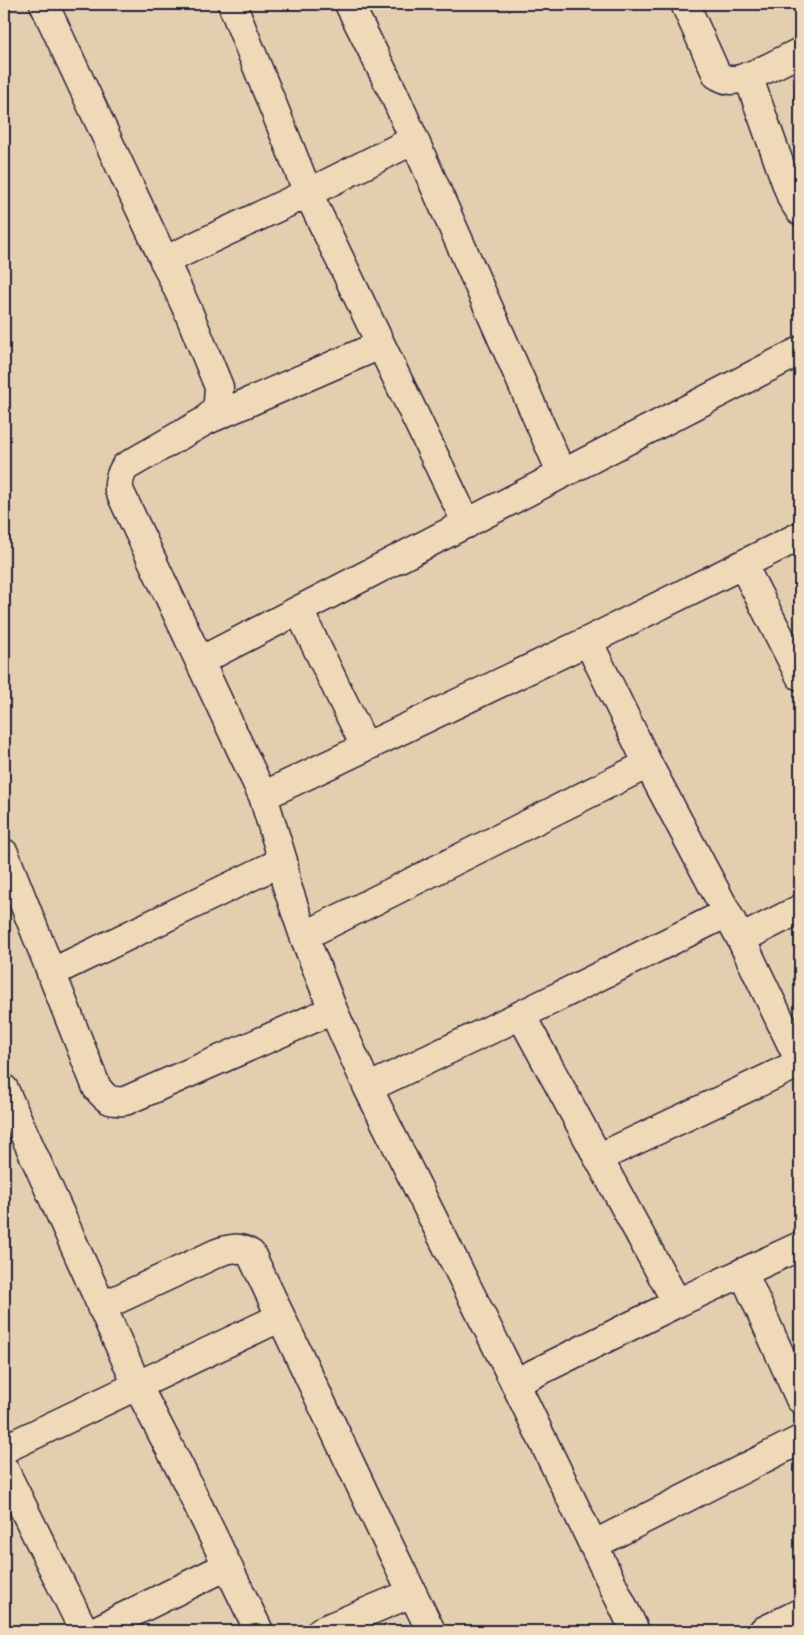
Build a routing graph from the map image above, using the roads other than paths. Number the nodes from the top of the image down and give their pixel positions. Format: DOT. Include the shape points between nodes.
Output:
graph roads {
  1 [pos="44,4"];
  2 [pos="232,4"];
  3 [pos="349,4"];
  4 [pos="685,4"];
  5 [pos="800,52"];
  6 [pos="748,76"];
  7 [pos="414,140"];
  8 [pos="308,194"];
  9 [pos="800,211"];
  10 [pos="164,261"];
  11 [pos="380,345"];
  12 [pos="800,351"];
  13 [pos="205,421"];
  14 [pos="562,474"];
  15 [pos="467,524"];
  16 [pos="800,536"];
  17 [pos="743,566"];
  18 [pos="299,611"];
  19 [pos="588,641"];
  20 [pos="200,661"];
  21 [pos="800,676"];
  22 [pos="365,746"];
  23 [pos="648,764"];
  24 [pos="263,796"];
  25 [pos="4,853"];
  26 [pos="283,861"];
  27 [pos="800,909"];
  28 [pos="727,913"];
  29 [pos="304,936"];
  30 [pos="741,939"];
  31 [pos="51,972"];
  32 [pos="333,1010"];
  33 [pos="521,1015"];
  34 [pos="800,1062"];
  35 [pos="368,1088"];
  36 [pos="4,1089"];
  37 [pos="598,1158"];
  38 [pos="800,1246"];
  39 [pos="744,1272"];
  40 [pos="677,1303"];
  41 [pos="101,1308"];
  42 [pos="281,1318"];
  43 [pos="515,1383"];
  44 [pos="138,1386"];
  45 [pos="800,1399"];
  46 [pos="800,1440"];
  47 [pos="4,1449"];
  48 [pos="4,1468"];
  49 [pos="593,1545"];
  50 [pos="227,1566"];
  51 [pos="412,1593"];
  52 [pos="800,1613"];
  53 [pos="84,1631"];
  54 [pos="95,1631"];
  55 [pos="259,1631"];
  56 [pos="321,1631"];
  57 [pos="431,1631"];
  58 [pos="635,1631"];
  59 [pos="763,1631"];
  1 -- 10 [label="street"];
  2 -- 8 [label="street"];
  3 -- 7 [label="street"];
  4 -- 6 [label="street" via="717,74 732,80"];
  5 -- 6 [label="street"];
  6 -- 9 [label="street" via="792,199"];
  7 -- 8 [label="street"];
  7 -- 14 [label="street"];
  8 -- 10 [label="street"];
  8 -- 11 [label="street"];
  10 -- 13 [label="street" via="219,387 215,411"];
  11 -- 13 [label="street"];
  11 -- 15 [label="street"];
  12 -- 14 [label="street"];
  13 -- 20 [label="street" via="125,468 118,483"];
  14 -- 15 [label="street"];
  15 -- 18 [label="street"];
  16 -- 17 [label="street"];
  17 -- 19 [label="street"];
  17 -- 21 [label="street"];
  18 -- 20 [label="street"];
  18 -- 22 [label="street"];
  19 -- 22 [label="street"];
  19 -- 23 [label="street"];
  20 -- 24 [label="street"];
  22 -- 24 [label="street"];
  23 -- 28 [label="street"];
  23 -- 29 [label="street"];
  24 -- 26 [label="street"];
  25 -- 31 [label="street"];
  26 -- 29 [label="street" via="286,883"];
  26 -- 31 [label="street"];
  27 -- 30 [label="street"];
  28 -- 30 [label="street"];
  28 -- 33 [label="street"];
  29 -- 32 [label="street"];
  30 -- 34 [label="street"];
  31 -- 32 [label="street" via="97,1088 114,1101 125,1101"];
  32 -- 35 [label="street"];
  33 -- 35 [label="street"];
  33 -- 37 [label="street"];
  34 -- 37 [label="street"];
  35 -- 43 [label="street"];
  36 -- 41 [label="street"];
  37 -- 40 [label="street"];
  38 -- 39 [label="street"];
  39 -- 40 [label="street"];
  39 -- 45 [label="street"];
  40 -- 43 [label="street"];
  41 -- 42 [label="street" via="217,1252 242,1248 251,1254"];
  41 -- 44 [label="street"];
  42 -- 44 [label="street"];
  42 -- 51 [label="street"];
  43 -- 49 [label="street"];
  44 -- 47 [label="street"];
  44 -- 50 [label="street"];
  46 -- 49 [label="street"];
  48 -- 53 [label="street"];
  49 -- 58 [label="street"];
  50 -- 54 [label="street"];
  50 -- 55 [label="street"];
  51 -- 56 [label="street"];
  51 -- 57 [label="street"];
  52 -- 59 [label="street"];
}
